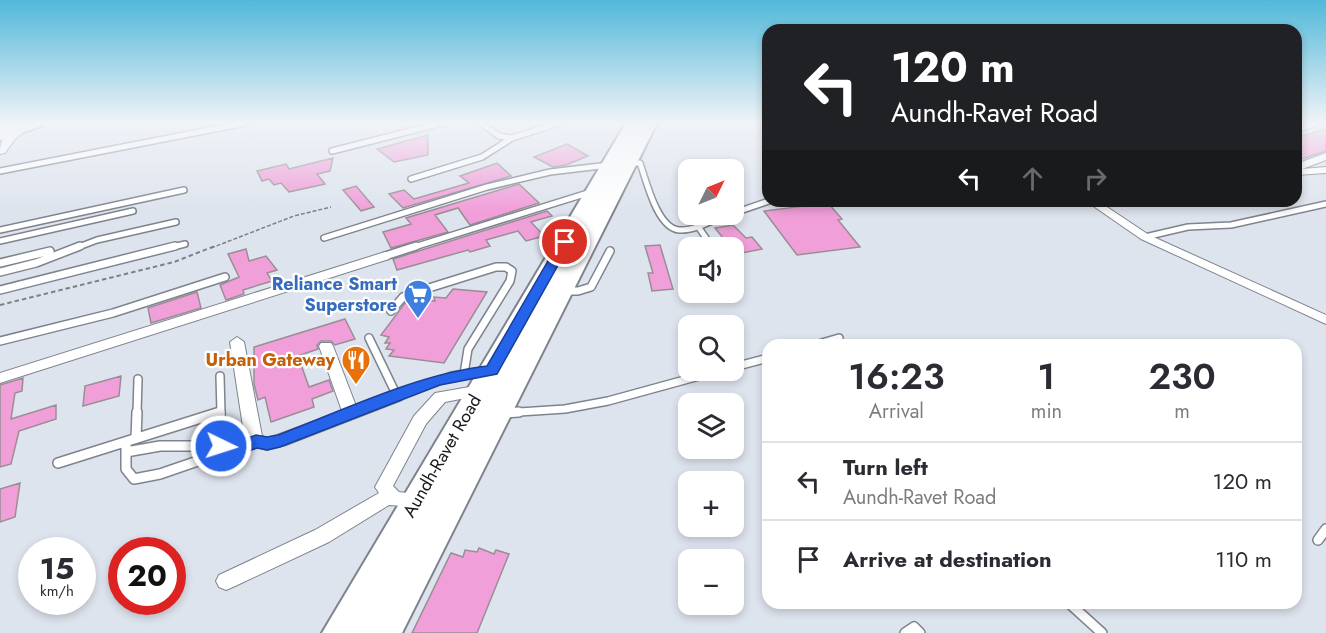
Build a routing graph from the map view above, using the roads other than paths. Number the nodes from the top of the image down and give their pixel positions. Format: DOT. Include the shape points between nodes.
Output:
graph roads {
  1 [pos="94,153"];
  2 [pos="491,153"];
  3 [pos="622,153"];
  4 [pos="625,153"];
  5 [pos="627,153"];
  6 [pos="1324,157"];
  7 [pos="618,164"];
  8 [pos="1302,166"];
  9 [pos="1326,170"];
  10 [pos="0,171"];
  11 [pos="1302,172"];
  12 [pos="411,179"];
  13 [pos="184,190"];
  14 [pos="593,192"];
  15 [pos="762,203"];
  16 [pos="1326,204"];
  17 [pos="1100,207"];
  18 [pos="744,210"];
  19 [pos="133,211"];
  20 [pos="176,222"];
  21 [pos="697,225"];
  22 [pos="0,230"];
  23 [pos="705,237"];
  24 [pos="1145,237"];
  25 [pos="324,238"];
  26 [pos="0,241"];
  27 [pos="184,244"];
  28 [pos="50,251"];
  29 [pos="610,251"];
  30 [pos="385,256"];
  31 [pos="0,263"];
  32 [pos="0,272"];
  33 [pos="225,277"];
  34 [pos="0,290"];
  35 [pos="561,291"];
  36 [pos="391,311"];
  37 [pos="1326,320"];
  38 [pos="369,338"];
  39 [pos="839,338"];
  40 [pos="836,339"];
  41 [pos="0,340"];
  42 [pos="237,342"];
  43 [pos="326,346"];
  44 [pos="762,360"];
  45 [pos="744,364"];
  46 [pos="220,376"];
  47 [pos="0,378"];
  48 [pos="479,378"];
  49 [pos="138,379"];
  50 [pos="681,381"];
  51 [pos="397,396"];
  52 [pos="220,412"];
  53 [pos="351,414"];
  54 [pos="497,414"];
  55 [pos="136,438"];
  56 [pos="256,441"];
  57 [pos="126,442"];
  58 [pos="221,450"];
  59 [pos="126,452"];
  60 [pos="58,463"];
  61 [pos="390,495"];
  62 [pos="417,500"];
  63 [pos="1326,529"];
  64 [pos="1318,540"];
  65 [pos="226,581"];
  66 [pos="1076,609"];
  67 [pos="339,633"];
  68 [pos="362,633"];
  69 [pos="384,633"];
  70 [pos="905,633"];
  71 [pos="920,633"];
  72 [pos="1102,633"];
  1 -- 10 [label="lane"];
  2 -- 12 [label="lane"];
  3 -- 7 [label="main road, Aundh-Ravet Road"];
  4 -- 7 [label="lane"];
  5 -- 7 [label="main road, Aundh-Ravet Road"];
  6 -- 8 [label="street"];
  7 -- 14 [label="main road, Aundh-Ravet Road"];
  7 -- 21 [label="lane" via="640,164 665,225 678,230"];
  7 -- 25 [label="lane" via="550,172 495,185"];
  7 -- 35 [label="main road, Aundh-Ravet Road"];
  7 -- 68 [label="lane"];
  9 -- 11 [label="street"];
  13 -- 22 [label="lane"];
  14 -- 30 [label="lane"];
  14 -- 48 [label="main road, Aundh-Ravet Road"];
  15 -- 18 [label="lane"];
  16 -- 24 [label="lane" via="1231,225 1188,227"];
  17 -- 24 [label="street"];
  19 -- 26 [label="lane"];
  20 -- 32 [label="lane" via="97,240"];
  21 -- 23 [label="lane"];
  24 -- 37 [label="street"];
  27 -- 34 [label="lane"];
  28 -- 31 [label="lane"];
  29 -- 35 [label="lane" via="591,287"];
  30 -- 47 [label="street"];
  33 -- 41 [label="lane" via="129,310"];
  35 -- 54 [label="main road, Aundh-Ravet Road"];
  36 -- 48 [label="lane" via="403,297 416,292 496,267 512,271 510,281 468,349"];
  38 -- 51 [label="lane"];
  39 -- 40 [label="lane"];
  42 -- 56 [label="street"];
  43 -- 53 [label="street"];
  44 -- 45 [label="lane"];
  46 -- 52 [label="lane"];
  48 -- 51 [label="lane" via="435,381"];
  48 -- 61 [label="street" via="440,397 420,420 384,487"];
  48 -- 62 [label="main road, Aundh-Ravet Road"];
  49 -- 55 [label="lane"];
  50 -- 54 [label="lane" via="565,409"];
  51 -- 53 [label="street"];
  52 -- 55 [label="lane"];
  52 -- 58 [label="lane"];
  53 -- 56 [label="street" via="280,441"];
  54 -- 69 [label="main road, Aundh-Ravet Road"];
  55 -- 57 [label="lane"];
  56 -- 58 [label="lane"];
  57 -- 59 [label="lane"];
  57 -- 60 [label="lane"];
  58 -- 59 [label="lane" via="160,446"];
  58 -- 59 [label="lane" via="134,479 126,469"];
  61 -- 62 [label="street" via="394,500"];
  61 -- 65 [label="street" via="322,536"];
  62 -- 67 [label="main road, Aundh-Ravet Road"];
  63 -- 64 [label="lane"];
  66 -- 72 [label="lane"];
  70 -- 71 [label="lane" via="914,627"];
}
